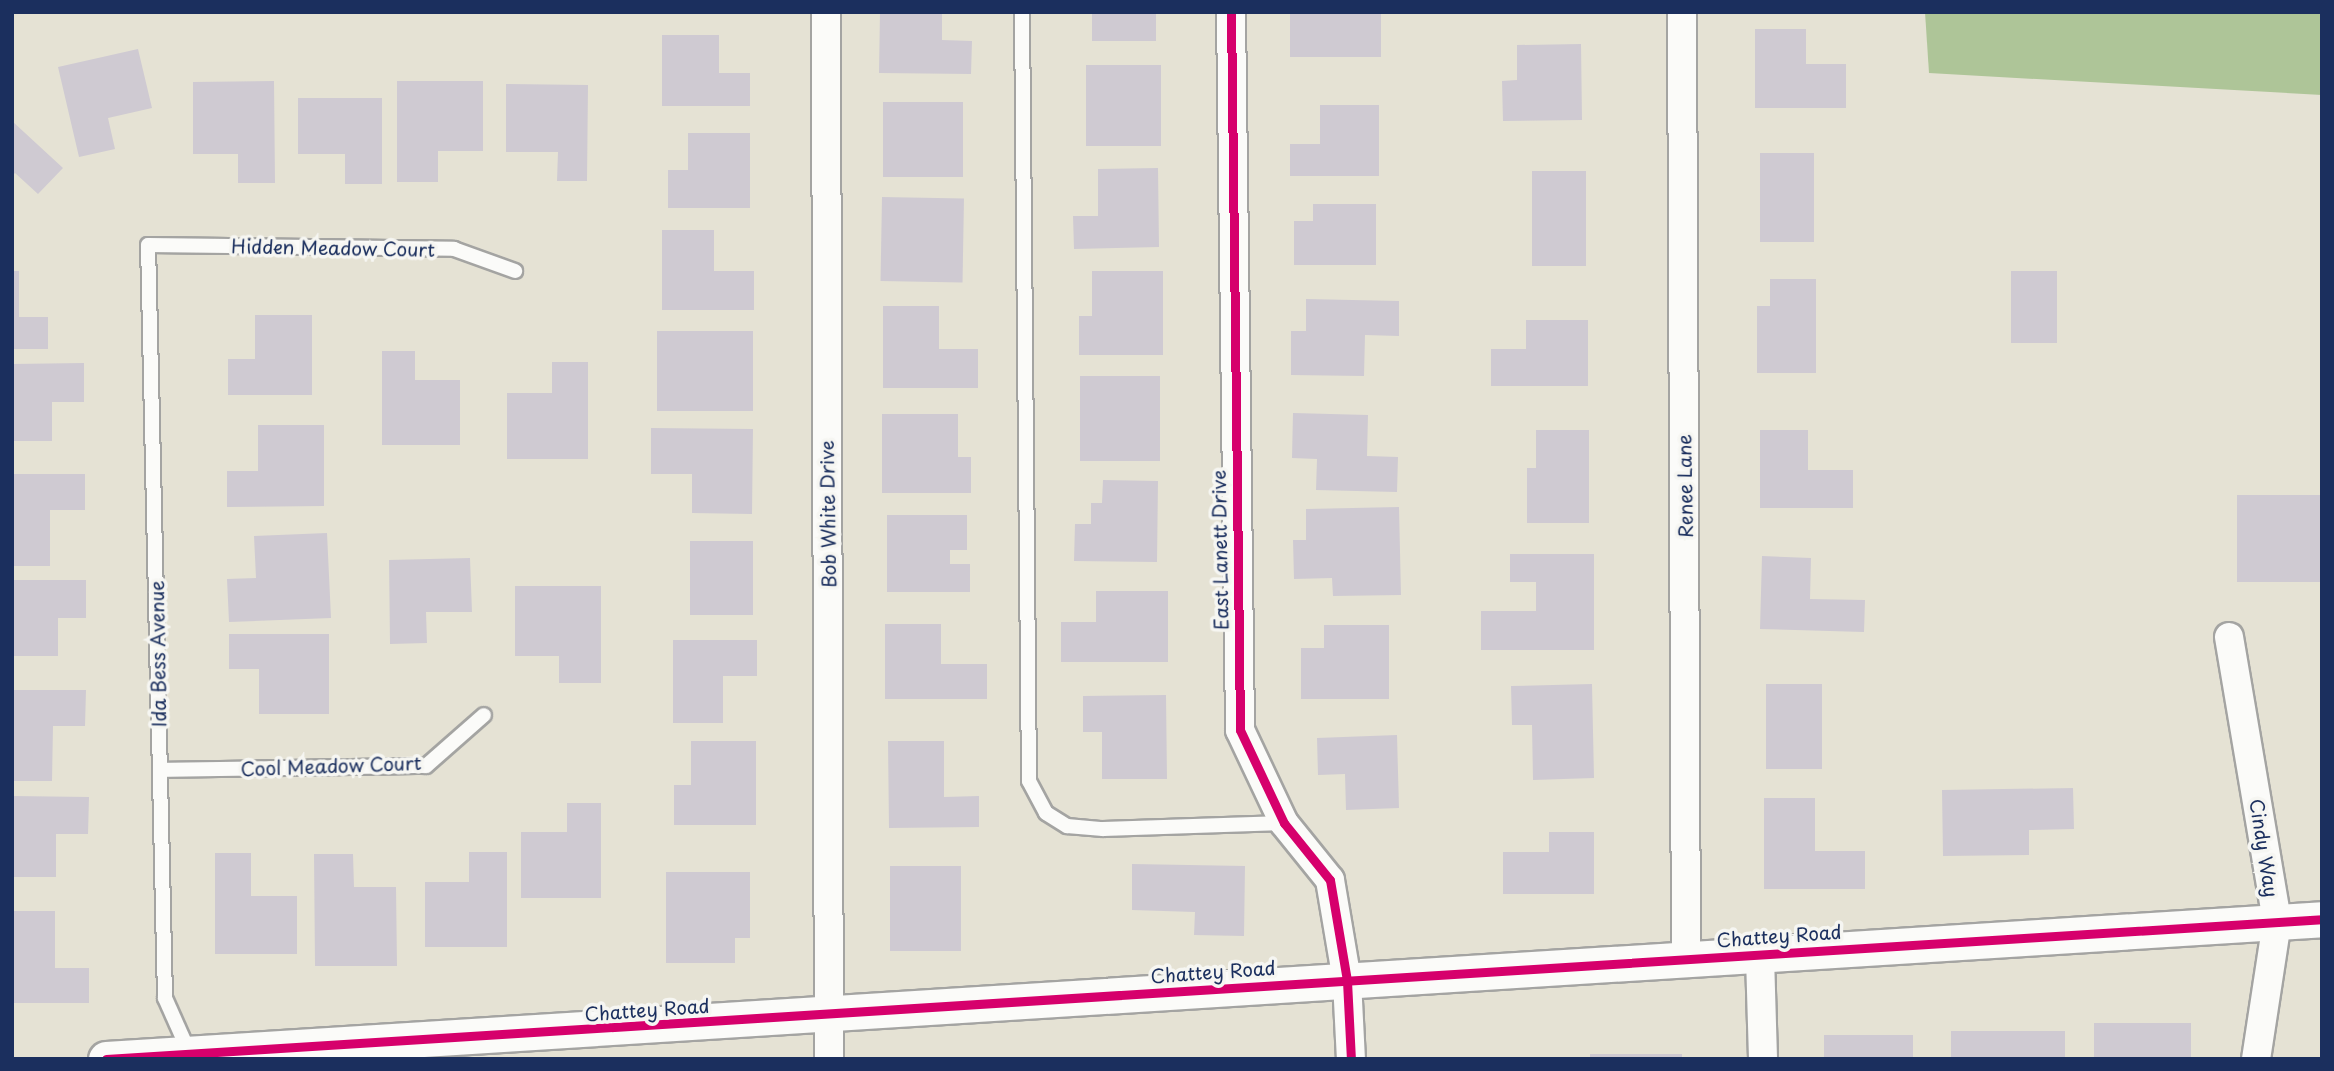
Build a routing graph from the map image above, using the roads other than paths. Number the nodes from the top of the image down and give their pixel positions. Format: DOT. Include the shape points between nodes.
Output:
graph roads {
  1 [pos="826,12"];
  2 [pos="1022,12"];
  3 [pos="1231,12"];
  4 [pos="1682,12"];
  5 [pos="148,245"];
  6 [pos="514,271"];
  7 [pos="2229,637"];
  8 [pos="484,715"];
  9 [pos="160,770"];
  10 [pos="1284,823"];
  11 [pos="2322,919"];
  12 [pos="2277,922"];
  13 [pos="1760,957"];
  14 [pos="1686,959"];
  15 [pos="1347,981"];
  16 [pos="830,1016"];
  17 [pos="192,1058"];
  18 [pos="106,1059"];
  19 [pos="829,1059"];
  20 [pos="1351,1059"];
  21 [pos="1763,1059"];
  22 [pos="2256,1059"];
  1 -- 16 [label="street, Bob White Drive"];
  2 -- 10 [label="lane" via="1029,781 1046,813 1067,826 1103,830"];
  3 -- 10 [label="street, East Lanett Drive" via="1240,730"];
  4 -- 14 [label="street, Renee Lane"];
  5 -- 6 [label="lane, Hidden Meadow Court" via="454,249"];
  5 -- 9 [label="lane, Ida Bess Avenue"];
  7 -- 12 [label="street, Cindy Way"];
  8 -- 9 [label="lane, Cool Meadow Court" via="426,766"];
  9 -- 17 [label="lane, Ida Bess Avenue" via="165,998"];
  10 -- 15 [label="street, East Lanett Drive" via="1330,880"];
  11 -- 12 [label="street, Chattey Road"];
  12 -- 13 [label="street, Chattey Road" via="1989,937"];
  12 -- 22 [label="street, Cindy Way"];
  13 -- 14 [label="street, Chattey Road"];
  13 -- 21 [label="street"];
  14 -- 15 [label="street, Chattey Road"];
  15 -- 16 [label="street, Chattey Road"];
  15 -- 20 [label="street, East Lanett Drive"];
  16 -- 17 [label="street, Chattey Road"];
  16 -- 19 [label="street, Bob White Drive"];
  17 -- 18 [label="street, Chattey Road"];
}
